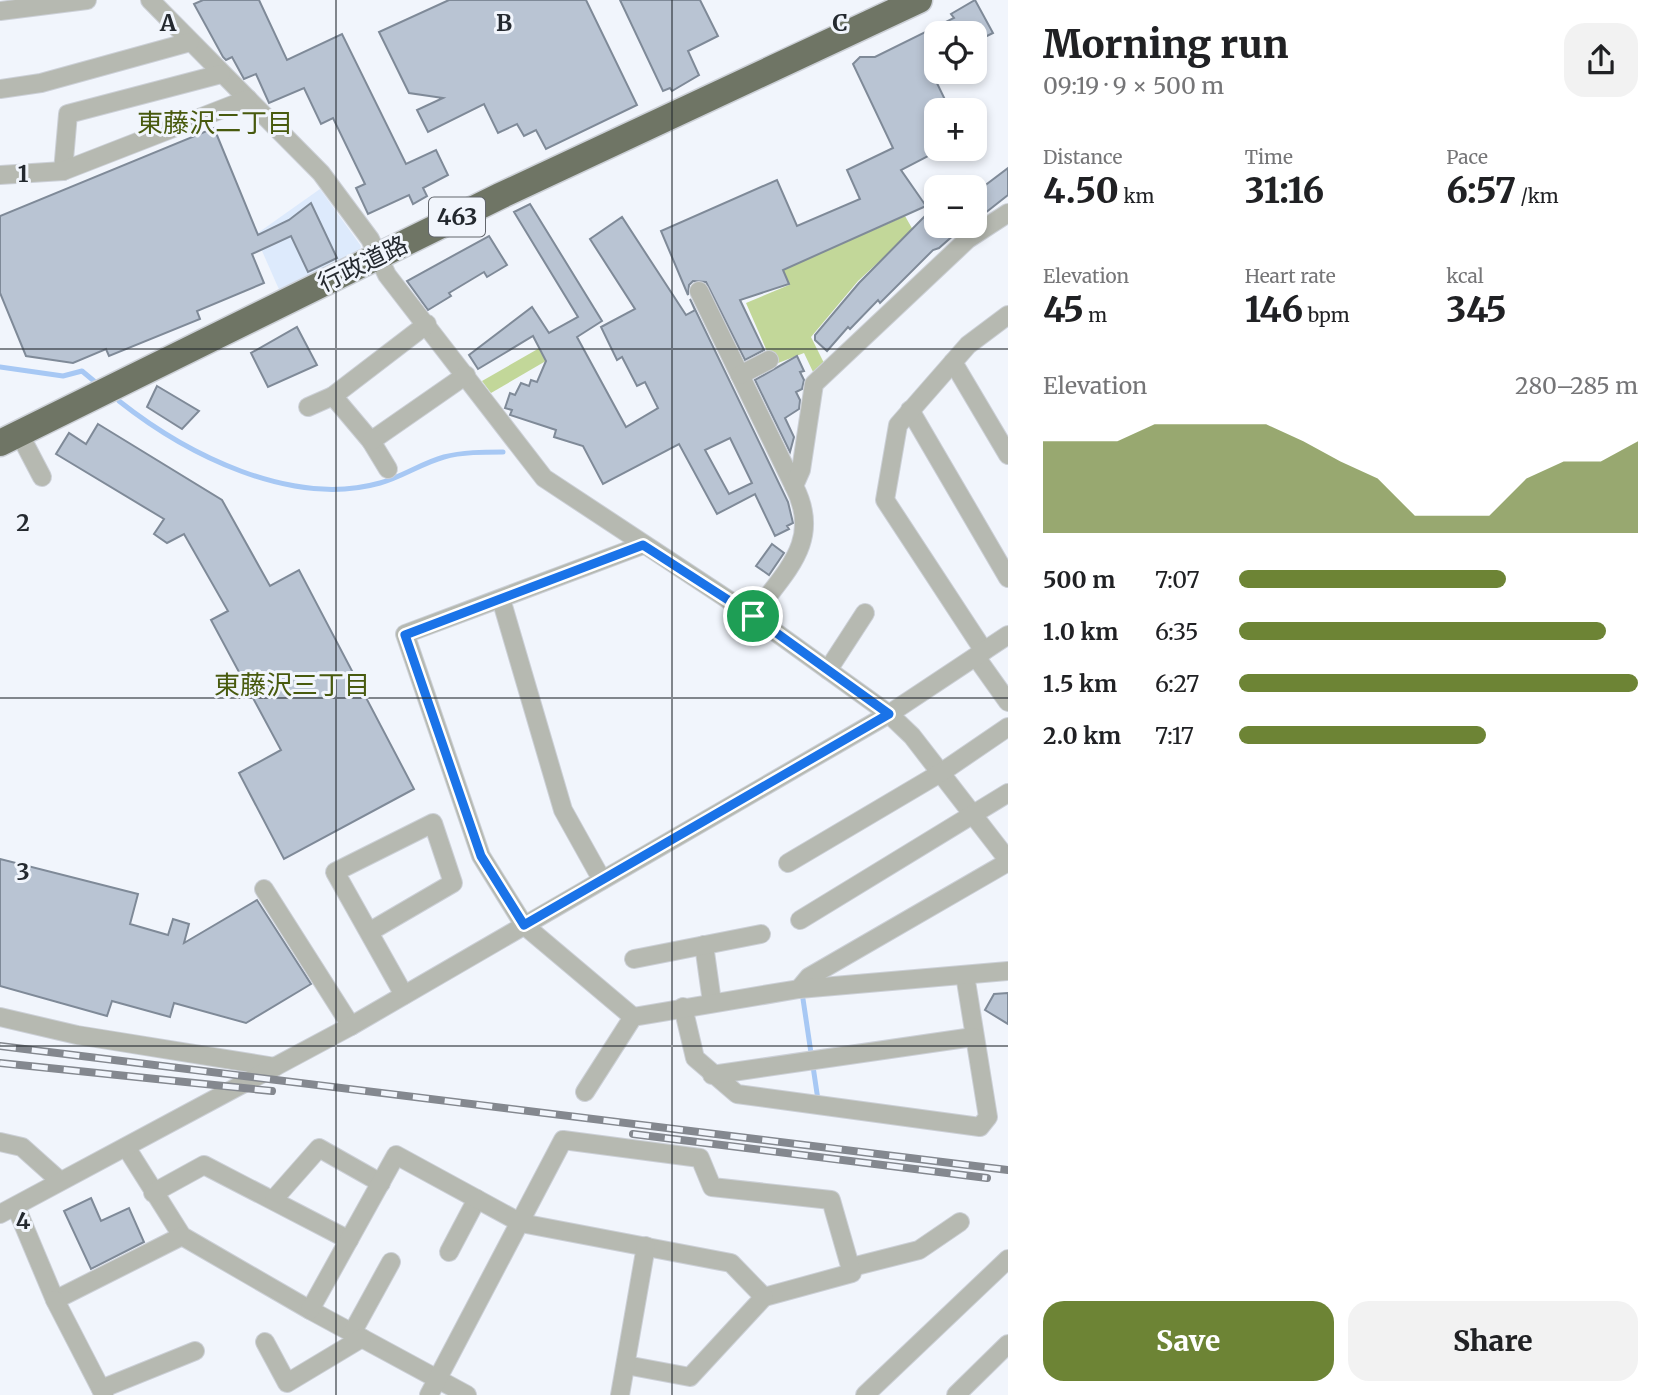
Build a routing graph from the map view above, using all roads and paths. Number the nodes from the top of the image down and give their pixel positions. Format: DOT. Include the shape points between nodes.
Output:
graph roads {
  1 [pos="87,0"];
  2 [pos="150,0"];
  3 [pos="919,0"];
  4 [pos="0,11"];
  5 [pos="190,43"];
  6 [pos="221,74"];
  7 [pos="0,89"];
  8 [pos="248,99"];
  9 [pos="63,171"];
  10 [pos="0,175"];
  11 [pos="1008,214"];
  12 [pos="379,257"];
  13 [pos="699,291"];
  14 [pos="1006,321"];
  15 [pos="427,324"];
  16 [pos="769,359"];
  17 [pos="953,362"];
  18 [pos="466,375"];
  19 [pos="740,375"];
  20 [pos="333,396"];
  21 [pos="308,407"];
  22 [pos="910,410"];
  23 [pos="10,438"];
  24 [pos="371,441"];
  25 [pos="1008,455"];
  26 [pos="388,469"];
  27 [pos="42,477"];
  28 [pos="794,486"];
  29 [pos="643,545"];
  30 [pos="1008,578"];
  31 [pos="501,599"];
  32 [pos="865,613"];
  33 [pos="753,616"];
  34 [pos="1008,635"];
  35 [pos="980,654"];
  36 [pos="828,670"];
  37 [pos="1008,702"];
  38 [pos="889,714"];
  39 [pos="1008,727"];
  40 [pos="942,772"];
  41 [pos="1008,793"];
  42 [pos="975,814"];
  43 [pos="1008,861"];
  44 [pos="788,863"];
  45 [pos="602,880"];
  46 [pos="264,888"];
  47 [pos="800,920"];
  48 [pos="524,925"];
  49 [pos="369,932"];
  50 [pos="761,934"];
  51 [pos="704,945"];
  52 [pos="634,959"];
  53 [pos="1008,971"];
  54 [pos="965,975"];
  55 [pos="799,989"];
  56 [pos="404,995"];
  57 [pos="712,1002"];
  58 [pos="683,1007"];
  59 [pos="0,1017"];
  60 [pos="633,1017"];
  61 [pos="351,1026"];
  62 [pos="973,1037"];
  63 [pos="275,1067"];
  64 [pos="712,1075"];
  65 [pos="585,1092"];
  66 [pos="0,1142"];
  67 [pos="126,1147"];
  68 [pos="60,1181"];
  69 [pos="381,1183"];
  70 [pos="153,1193"];
  71 [pos="274,1199"];
  72 [pos="477,1199"];
  73 [pos="8,1210"];
  74 [pos="960,1222"];
  75 [pos="520,1223"];
  76 [pos="182,1236"];
  77 [pos="349,1240"];
  78 [pos="646,1246"];
  79 [pos="449,1252"];
  80 [pos="1008,1259"];
  81 [pos="390,1262"];
  82 [pos="852,1266"];
  83 [pos="764,1297"];
  84 [pos="55,1300"];
  85 [pos="310,1310"];
  86 [pos="357,1335"];
  87 [pos="265,1342"];
  88 [pos="1008,1344"];
  89 [pos="195,1351"];
  90 [pos="626,1365"];
  91 [pos="437,1378"];
  92 [pos="103,1392"];
  93 [pos="429,1395"];
  94 [pos="467,1395"];
  95 [pos="620,1395"];
  96 [pos="865,1395"];
  97 [pos="956,1395"];
  1 -- 4 [label="street"];
  2 -- 5 [label="street"];
  3 -- 12 [label="highway, 行政道路 / 463"];
  5 -- 6 [label="street"];
  5 -- 7 [label="street" via="41,83"];
  6 -- 8 [label="street"];
  6 -- 9 [label="street" via="68,114"];
  8 -- 9 [label="street"];
  8 -- 12 [label="street" via="321,173"];
  9 -- 10 [label="street"];
  11 -- 28 [label="street" via="968,239 814,384 801,470"];
  12 -- 15 [label="street" via="387,275"];
  12 -- 23 [label="highway, 行政道路 / 463"];
  13 -- 19 [label="street"];
  14 -- 17 [label="street" via="968,345"];
  15 -- 18 [label="street"];
  15 -- 20 [label="street"];
  16 -- 19 [label="street"];
  17 -- 22 [label="street"];
  17 -- 25 [label="street"];
  18 -- 24 [label="street"];
  18 -- 29 [label="street" via="544,478"];
  19 -- 28 [label="street"];
  20 -- 21 [label="street"];
  20 -- 24 [label="street"];
  22 -- 30 [label="street"];
  22 -- 35 [label="street" via="898,425 885,500"];
  23 -- 27 [label="street"];
  24 -- 26 [label="street"];
  28 -- 33 [label="street" via="806,512 804,536"];
  29 -- 31 [label="street"];
  29 -- 33 [label="street"];
  31 -- 45 [label="street" via="563,810"];
  31 -- 48 [label="street" via="405,635 481,856"];
  32 -- 36 [label="street"];
  33 -- 36 [label="street"];
  34 -- 35 [label="street"];
  35 -- 37 [label="street"];
  35 -- 38 [label="street"];
  36 -- 38 [label="street"];
  38 -- 40 [label="street"];
  38 -- 45 [label="street"];
  39 -- 40 [label="street"];
  40 -- 42 [label="street"];
  40 -- 44 [label="street"];
  41 -- 42 [label="street"];
  42 -- 43 [label="street"];
  42 -- 47 [label="street"];
  43 -- 55 [label="street" via="809,977"];
  45 -- 48 [label="street"];
  46 -- 61 [label="street"];
  48 -- 56 [label="street"];
  48 -- 60 [label="street"];
  49 -- 49 [label="street" via="453,883 433,823 335,872"];
  49 -- 56 [label="street"];
  50 -- 51 [label="street"];
  51 -- 52 [label="street"];
  51 -- 57 [label="street"];
  53 -- 54 [label="street"];
  54 -- 55 [label="street"];
  54 -- 62 [label="street"];
  55 -- 57 [label="street"];
  56 -- 61 [label="street"];
  57 -- 58 [label="street"];
  58 -- 60 [label="street"];
  58 -- 64 [label="street" via="695,1058"];
  59 -- 63 [label="street" via="77,1035"];
  60 -- 65 [label="street"];
  61 -- 63 [label="street"];
  62 -- 64 [label="street"];
  62 -- 64 [label="street" via="988,1117 980,1127 737,1094"];
  63 -- 67 [label="street"];
  66 -- 68 [label="street" via="22,1147"];
  67 -- 68 [label="street"];
  67 -- 70 [label="street"];
  68 -- 73 [label="street"];
  69 -- 71 [label="street" via="318,1148"];
  69 -- 72 [label="street" via="396,1155"];
  69 -- 77 [label="street"];
  70 -- 71 [label="street" via="204,1166"];
  70 -- 76 [label="street"];
  71 -- 77 [label="street"];
  72 -- 75 [label="street"];
  72 -- 79 [label="street"];
  73 -- 84 [label="street"];
  74 -- 82 [label="street" via="919,1250"];
  75 -- 78 [label="street"];
  75 -- 82 [label="street" via="562,1140 700,1158 712,1187 831,1200"];
  75 -- 91 [label="street"];
  76 -- 84 [label="street"];
  76 -- 85 [label="street"];
  77 -- 85 [label="street"];
  78 -- 83 [label="street" via="731,1263"];
  78 -- 90 [label="street"];
  80 -- 96 [label="street"];
  81 -- 86 [label="street"];
  82 -- 83 [label="street" via="852,1273"];
  83 -- 90 [label="street" via="690,1377"];
  84 -- 92 [label="street"];
  85 -- 86 [label="street"];
  86 -- 87 [label="street" via="286,1383"];
  86 -- 91 [label="street"];
  88 -- 97 [label="street"];
  89 -- 92 [label="street"];
  90 -- 95 [label="street"];
  91 -- 93 [label="street"];
  91 -- 94 [label="street"];
}
